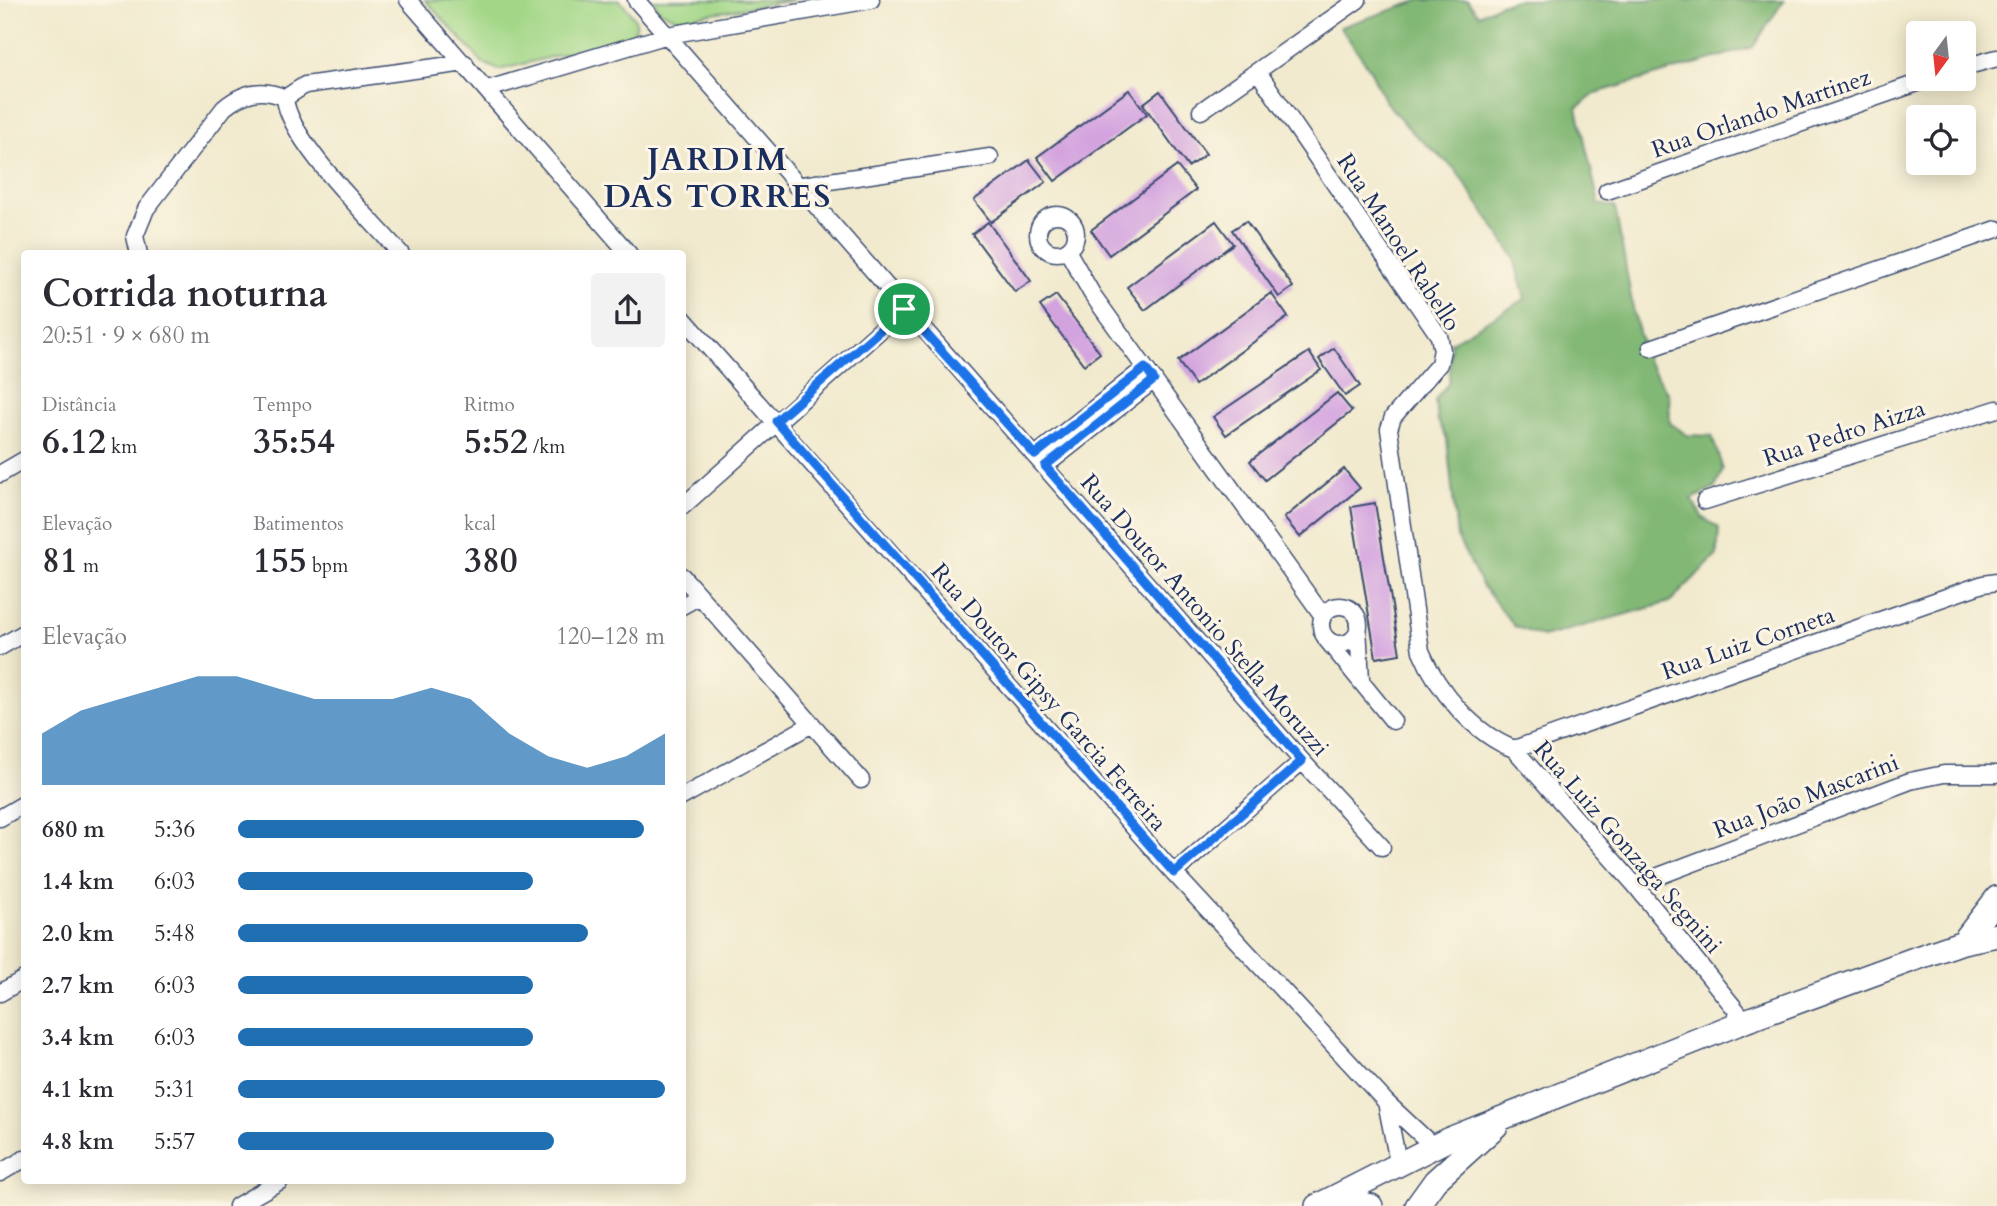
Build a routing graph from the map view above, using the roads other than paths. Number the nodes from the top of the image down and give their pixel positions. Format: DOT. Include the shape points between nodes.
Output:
graph roads {
  1 [pos="408,0"];
  2 [pos="636,0"];
  3 [pos="870,0"];
  4 [pos="1358,0"];
  5 [pos="668,35"];
  6 [pos="1997,58"];
  7 [pos="465,63"];
  8 [pos="1976,64"];
  9 [pos="1258,72"];
  10 [pos="1906,87"];
  11 [pos="488,89"];
  12 [pos="285,98"];
  13 [pos="1201,111"];
  14 [pos="990,157"];
  15 [pos="796,186"];
  16 [pos="1607,191"];
  17 [pos="1997,229"];
  18 [pos="138,250"];
  19 [pos="398,250"];
  20 [pos="626,250"];
  21 [pos="1067,250"];
  22 [pos="904,309"];
  23 [pos="686,321"];
  24 [pos="1651,348"];
  25 [pos="1149,374"];
  26 [pos="1997,409"];
  27 [pos="776,421"];
  28 [pos="1040,460"];
  29 [pos="21,462"];
  30 [pos="0,474"];
  31 [pos="1706,501"];
  32 [pos="686,503"];
  33 [pos="686,580"];
  34 [pos="1997,582"];
  35 [pos="700,596"];
  36 [pos="686,604"];
  37 [pos="1322,616"];
  38 [pos="1359,627"];
  39 [pos="21,635"];
  40 [pos="1325,637"];
  41 [pos="0,647"];
  42 [pos="1361,680"];
  43 [pos="1437,683"];
  44 [pos="1393,721"];
  45 [pos="812,724"];
  46 [pos="1514,749"];
  47 [pos="1302,761"];
  48 [pos="1997,774"];
  49 [pos="861,780"];
  50 [pos="686,795"];
  51 [pos="21,806"];
  52 [pos="0,818"];
  53 [pos="1382,847"];
  54 [pos="1174,873"];
  55 [pos="1635,885"];
  56 [pos="1997,898"];
  57 [pos="1997,935"];
  58 [pos="1963,942"];
  59 [pos="21,981"];
  60 [pos="0,993"];
  61 [pos="1745,1021"];
  62 [pos="1386,1102"];
  63 [pos="1505,1118"];
  64 [pos="1433,1146"];
  65 [pos="21,1161"];
  66 [pos="1398,1162"];
  67 [pos="0,1173"];
  68 [pos="1435,1181"];
  69 [pos="275,1184"];
  70 [pos="1325,1202"];
  71 [pos="237,1206"];
  72 [pos="1371,1206"];
  73 [pos="1418,1206"];
  1 -- 7 [label="street"];
  2 -- 5 [label="street, Rua Doutor Antonio Stella Moruzzi"];
  3 -- 5 [label="street"];
  4 -- 9 [label="street"];
  5 -- 11 [label="street"];
  5 -- 15 [label="street, Rua Doutor Antonio Stella Moruzzi"];
  6 -- 8 [label="street"];
  7 -- 11 [label="street"];
  7 -- 12 [label="street" via="305,85"];
  9 -- 13 [label="street"];
  9 -- 43 [label="street, Rua Manoel Rabello" via="1439,336 1439,364 1393,417 1389,429 1421,651"];
  10 -- 16 [label="street, Rua Orlando Martinez"];
  11 -- 20 [label="street"];
  12 -- 18 [label="street" via="271,92 253,93 238,96 224,108 146,209 135,236"];
  12 -- 19 [label="street" via="286,112 305,144"];
  14 -- 15 [label="street"];
  15 -- 22 [label="street, Rua Doutor Antonio Stella Moruzzi"];
  17 -- 24 [label="street"];
  21 -- 25 [label="street"];
  22 -- 27 [label="street"];
  22 -- 28 [label="street, Rua Doutor Antonio Stella Moruzzi"];
  23 -- 27 [label="street, Rua Doutor Gipsy Garcia Ferreira"];
  25 -- 28 [label="street"];
  25 -- 37 [label="street"];
  26 -- 31 [label="street, Rua Pedro Aizza"];
  27 -- 32 [label="street"];
  27 -- 54 [label="street, Rua Doutor Gipsy Garcia Ferreira"];
  28 -- 47 [label="street, Rua Doutor Antonio Stella Moruzzi"];
  29 -- 30 [label="street"];
  33 -- 35 [label="street"];
  34 -- 46 [label="street, Rua Luiz Corneta"];
  35 -- 36 [label="street"];
  35 -- 45 [label="street"];
  37 -- 38 [label="street" via="1342,606 1355,613"];
  37 -- 40 [label="street"];
  38 -- 40 [label="street" via="1345,643"];
  38 -- 42 [label="street"];
  39 -- 41 [label="street"];
  40 -- 42 [label="street"];
  42 -- 44 [label="street"];
  43 -- 46 [label="street, Rua Luiz Gonzaga Segnini" via="1477,725"];
  45 -- 49 [label="street"];
  45 -- 50 [label="street"];
  46 -- 55 [label="street, Rua Luiz Gonzaga Segnini"];
  47 -- 53 [label="street, Rua Doutor Antonio Stella Moruzzi"];
  47 -- 54 [label="street"];
  48 -- 55 [label="street, Rua João Mascarini" via="1944,774 1910,781"];
  51 -- 52 [label="street"];
  54 -- 62 [label="street, Rua Doutor Gipsy Garcia Ferreira"];
  55 -- 61 [label="street, Rua Luiz Gonzaga Segnini"];
  56 -- 58 [label="main road"];
  57 -- 58 [label="main road"];
  58 -- 61 [label="main road"];
  59 -- 60 [label="street"];
  61 -- 63 [label="main road"];
  62 -- 64 [label="street, Rua Doutor Gipsy Garcia Ferreira"];
  62 -- 66 [label="street"];
  63 -- 64 [label="main road"];
  63 -- 68 [label="main road"];
  64 -- 66 [label="main road"];
  64 -- 68 [label="main road"];
  65 -- 67 [label="street"];
  66 -- 70 [label="main road"];
  68 -- 73 [label="main road"];
  69 -- 71 [label="street"];
  70 -- 72 [label="main road"];
}
